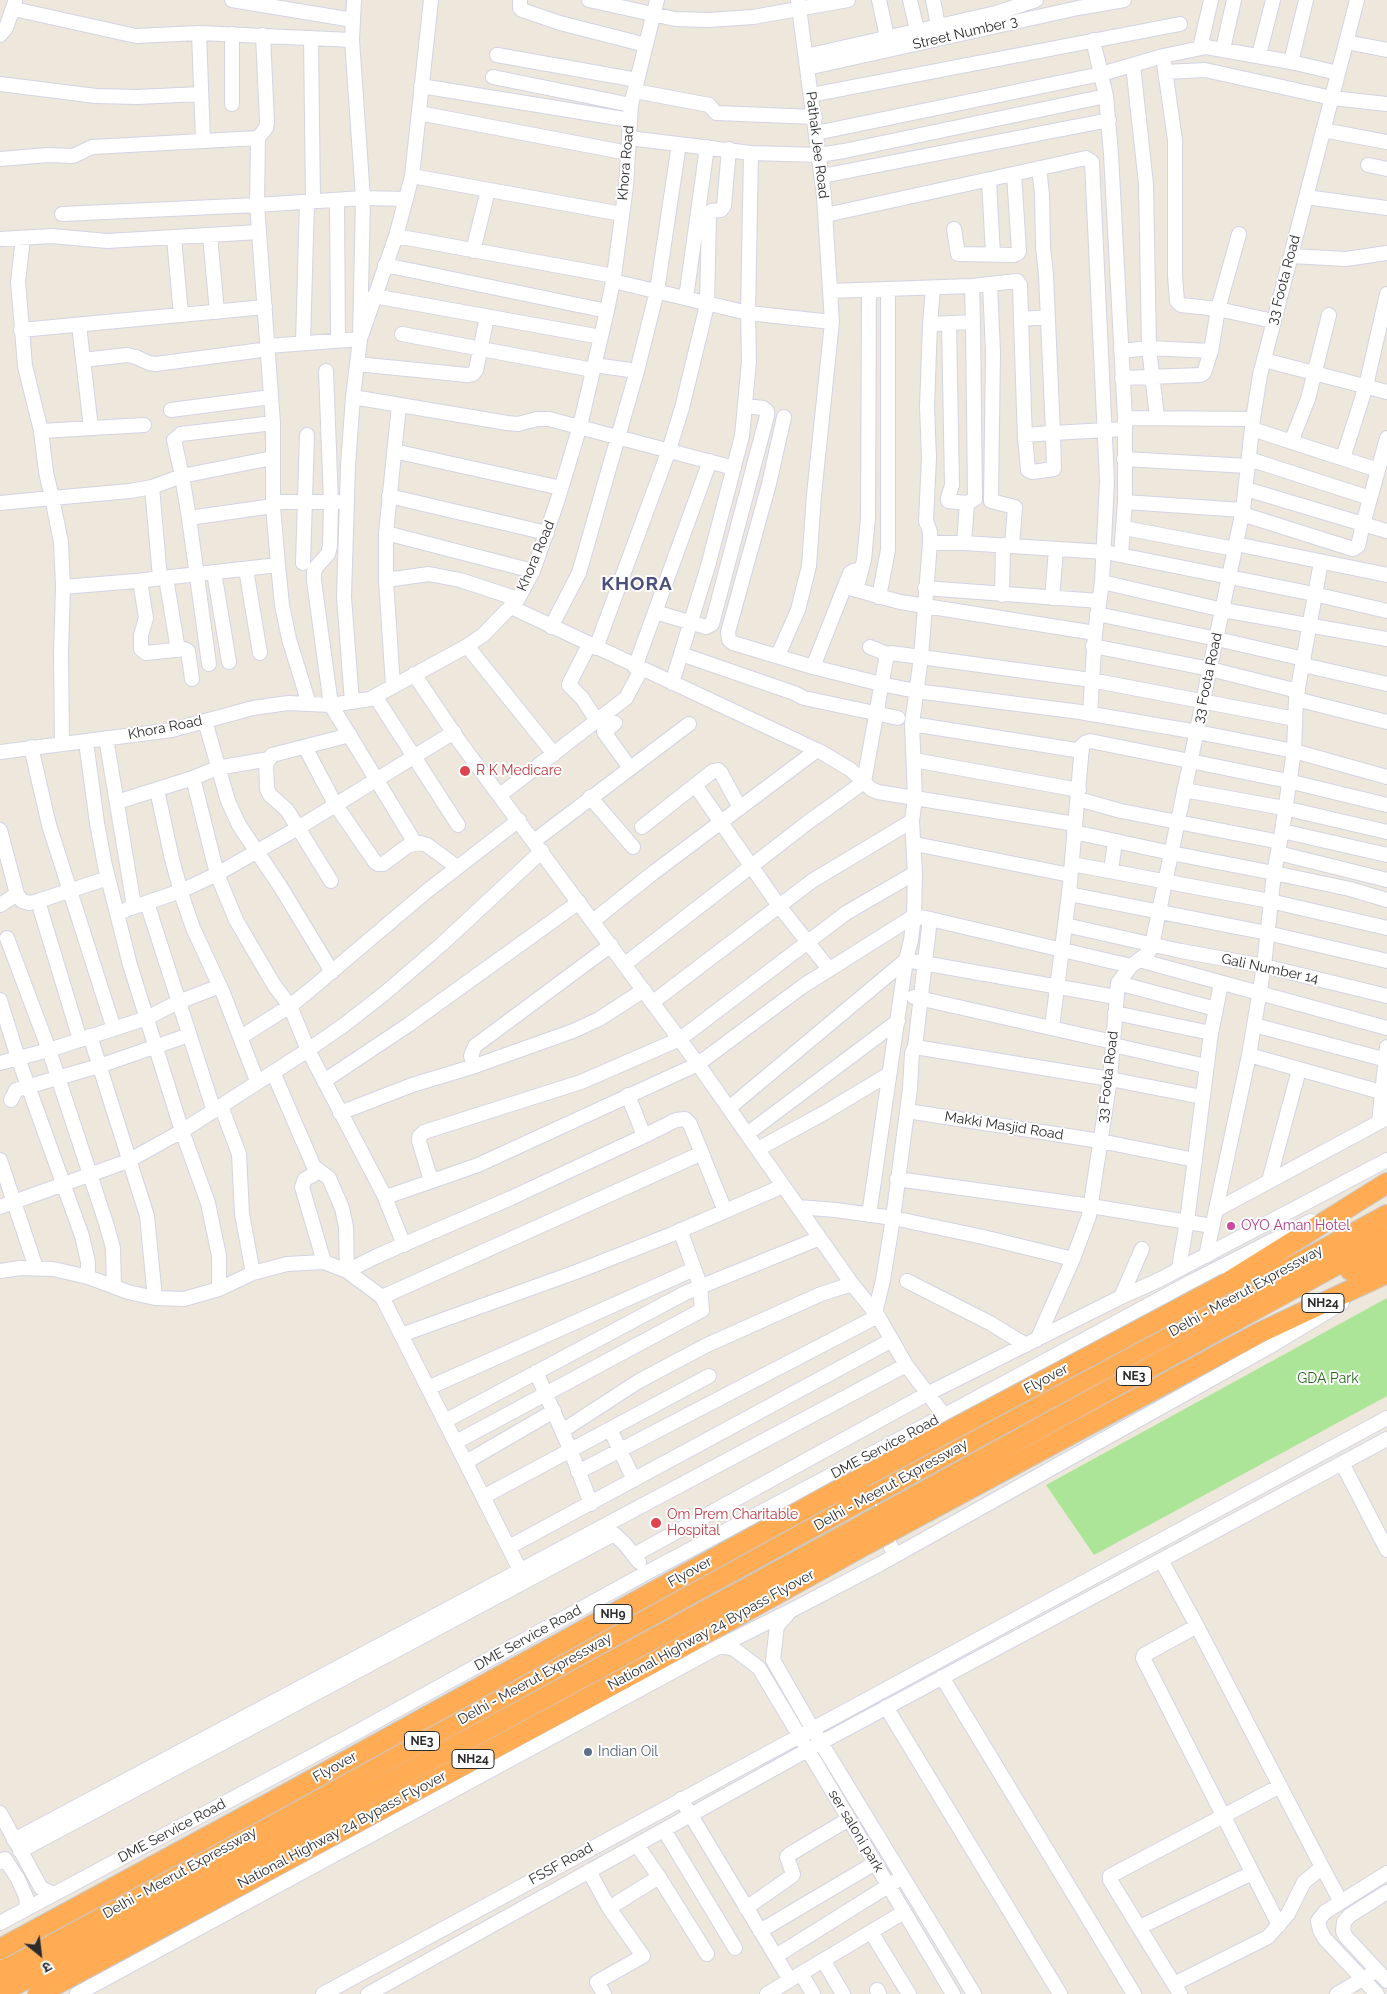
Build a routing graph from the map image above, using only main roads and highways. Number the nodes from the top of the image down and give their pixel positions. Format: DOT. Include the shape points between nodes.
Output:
graph roads {
  1 [pos="1383,1192"];
  2 [pos="1387,1215"];
  3 [pos="1387,1237"];
  4 [pos="1387,1254"];
  5 [pos="1303,1260"];
  6 [pos="1387,1274"];
  7 [pos="1251,1312"];
  8 [pos="885,1524"];
  9 [pos="0,1949"];
  10 [pos="0,1972"];
  11 [pos="0,1993"];
  12 [pos="38,1994"];
  1 -- 5 [label="highway"];
  1 -- 9 [label="highway, Flyover / NH9, bridge" via="1227,1283 835,1492"];
  2 -- 5 [label="highway, Delhi - Meerut Expressway / NE3"];
  3 -- 7 [label="highway, Delhi - Meerut Expressway / NE3"];
  4 -- 7 [label="highway"];
  5 -- 10 [label="highway, Delhi - Meerut Expressway / NE3, bridge"];
  6 -- 8 [label="highway, National Highway 24 Bypass Flyover / NH24" via="1259,1333"];
  7 -- 8 [label="highway, Delhi - Meerut Expressway / NE3"];
  8 -- 11 [label="highway, Delhi - Meerut Expressway / NE3, bridge" via="854,1530"];
  8 -- 12 [label="highway, National Highway 24 Bypass Flyover / NH24, bridge" via="638,1670"];
}
